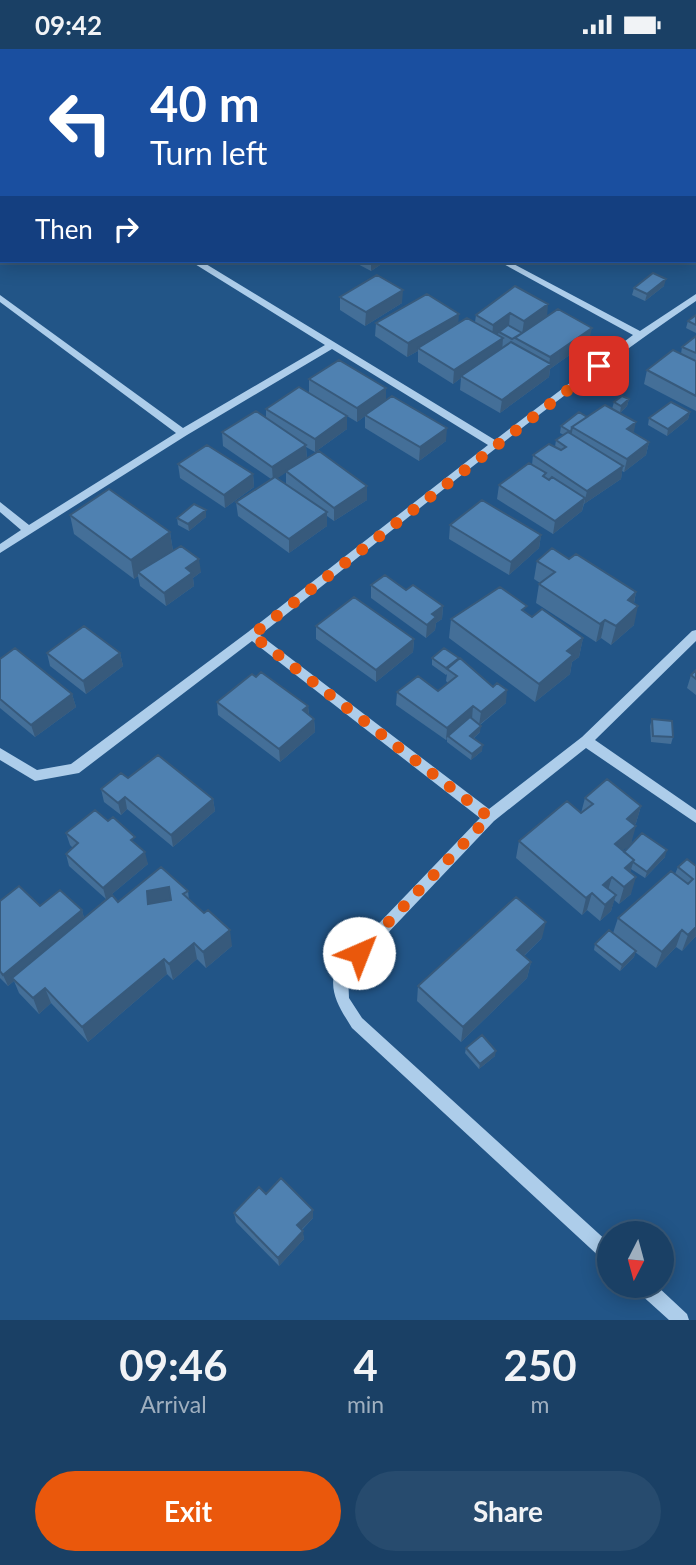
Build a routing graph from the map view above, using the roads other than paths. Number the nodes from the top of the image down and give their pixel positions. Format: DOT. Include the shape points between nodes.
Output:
graph roads {
  1 [pos="198,263"];
  2 [pos="506,263"];
  3 [pos="696,297"];
  4 [pos="0,298"];
  5 [pos="640,335"];
  6 [pos="330,346"];
  7 [pos="183,433"];
  8 [pos="495,445"];
  9 [pos="0,506"];
  10 [pos="27,530"];
  11 [pos="0,549"];
  12 [pos="696,634"];
  13 [pos="252,635"];
  14 [pos="586,741"];
  15 [pos="0,753"];
  16 [pos="489,817"];
  17 [pos="696,817"];
  18 [pos="597,1243"];
  19 [pos="658,1299"];
  20 [pos="681,1320"];
  1 -- 6 [label="street"];
  2 -- 5 [label="street"];
  3 -- 5 [label="street"];
  4 -- 7 [label="street"];
  5 -- 8 [label="street"];
  6 -- 7 [label="street"];
  6 -- 8 [label="street"];
  7 -- 10 [label="street"];
  8 -- 13 [label="street"];
  9 -- 10 [label="street"];
  10 -- 11 [label="street"];
  12 -- 14 [label="street"];
  13 -- 15 [label="street" via="74,769 35,776"];
  13 -- 16 [label="street"];
  14 -- 16 [label="street"];
  14 -- 17 [label="street"];
  16 -- 18 [label="street" via="341,973 342,999 357,1023"];
  19 -- 20 [label="street"];
}
